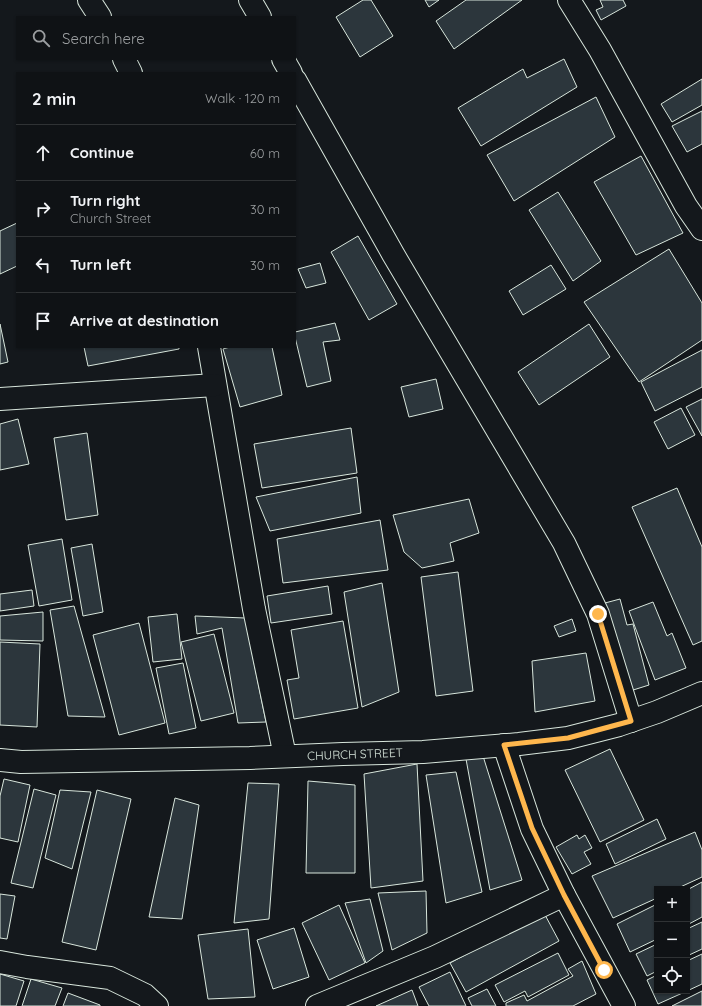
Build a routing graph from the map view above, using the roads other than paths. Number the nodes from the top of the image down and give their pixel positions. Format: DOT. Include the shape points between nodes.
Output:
graph roads {
  1 [pos="89,0"];
  2 [pos="250,0"];
  3 [pos="569,0"];
  4 [pos="99,16"];
  5 [pos="259,16"];
  6 [pos="124,60"];
  7 [pos="284,60"];
  8 [pos="130,72"];
  9 [pos="290,72"];
  10 [pos="296,82"];
  11 [pos="702,229"];
  12 [pos="209,348"];
  13 [pos="215,385"];
  14 [pos="0,399"];
  15 [pos="702,693"];
  16 [pos="631,721"];
  17 [pos="504,745"];
  18 [pos="285,756"];
  19 [pos="0,760"];
  20 [pos="564,895"];
  21 [pos="0,962"];
  22 [pos="157,1006"];
  23 [pos="317,1006"];
  24 [pos="624,1006"];
  1 -- 4 [label="street"];
  2 -- 5 [label="street"];
  3 -- 11 [label="street" via="600,50 686,206"];
  6 -- 8 [label="street"];
  7 -- 9 [label="street"];
  10 -- 16 [label="street" via="393,254 564,543 598,614"];
  12 -- 13 [label="street"];
  13 -- 14 [label="street"];
  13 -- 18 [label="street" via="254,609"];
  15 -- 16 [label="street, CHURCH STREET"];
  16 -- 17 [label="street, CHURCH STREET" via="568,738"];
  17 -- 18 [label="street, CHURCH STREET" via="424,752"];
  17 -- 20 [label="street" via="532,828"];
  18 -- 19 [label="street, CHURCH STREET" via="172,760"];
  20 -- 23 [label="street" via="435,957"];
  20 -- 24 [label="street"];
  21 -- 22 [label="street" via="110,978 146,995"];
}
